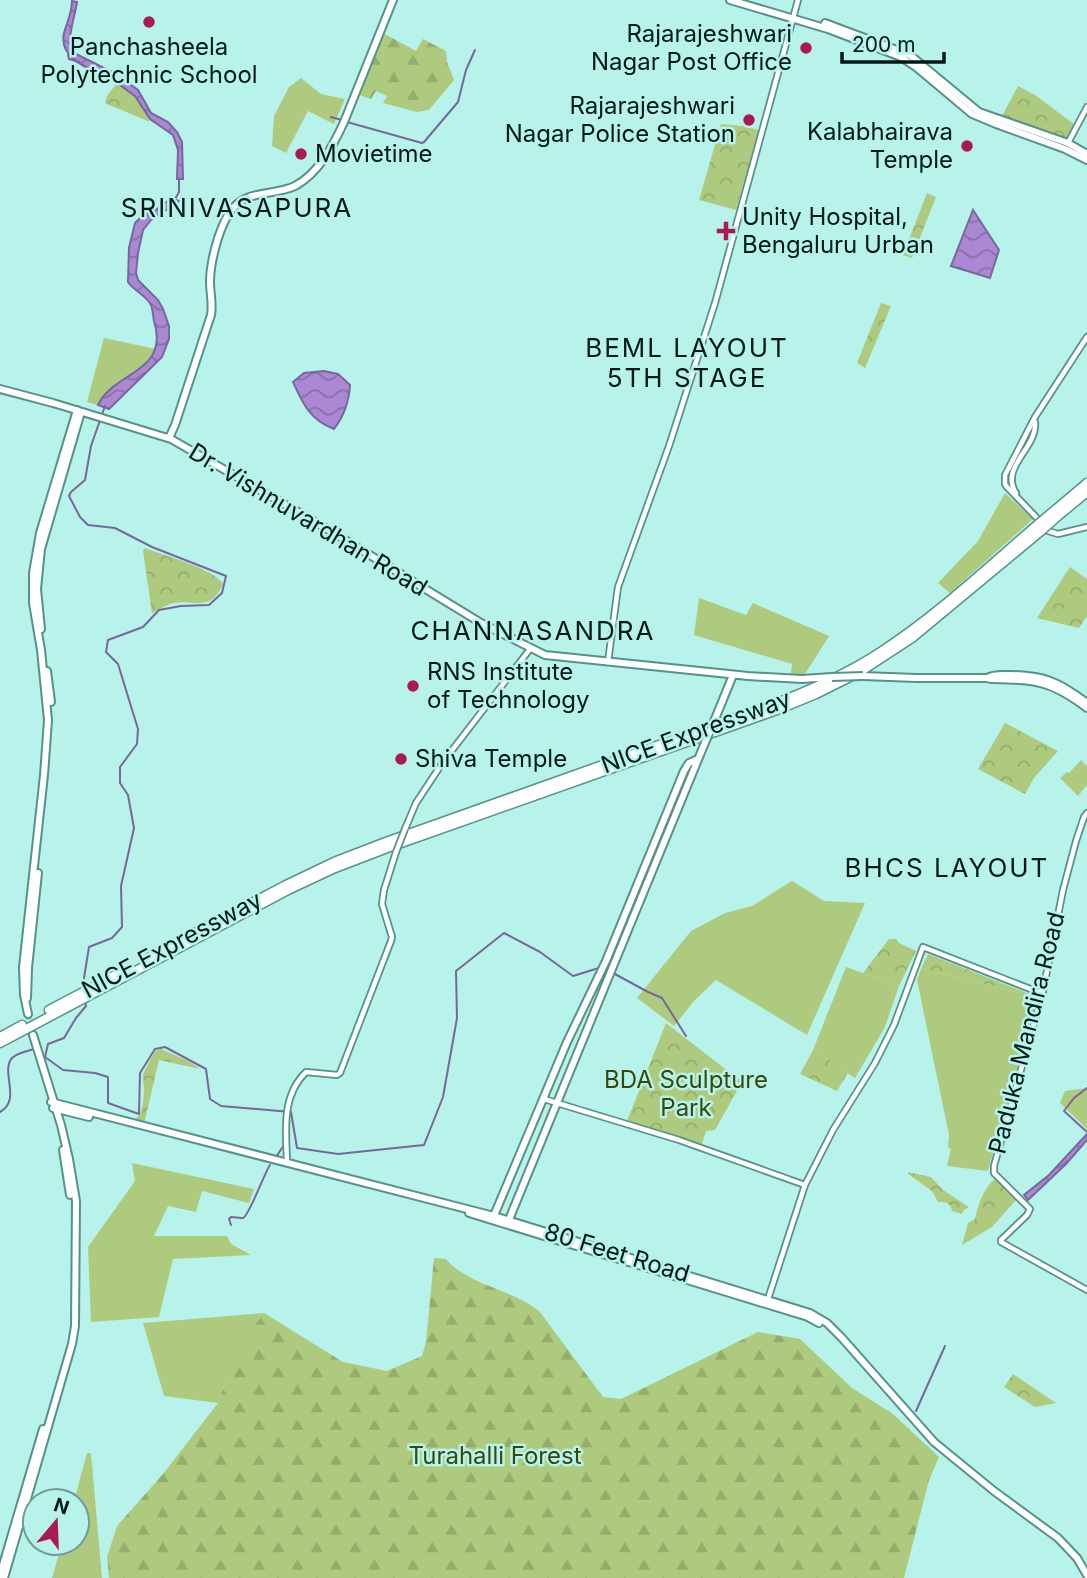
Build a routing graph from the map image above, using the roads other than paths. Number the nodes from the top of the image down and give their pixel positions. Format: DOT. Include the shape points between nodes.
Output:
graph roads {
  1 [pos="391,0"];
  2 [pos="730,0"];
  3 [pos="742,0"];
  4 [pos="798,0"];
  5 [pos="794,16"];
  6 [pos="1087,107"];
  7 [pos="1068,143"];
  8 [pos="1087,154"];
  9 [pos="1087,160"];
  10 [pos="1087,337"];
  11 [pos="0,389"];
  12 [pos="85,413"];
  13 [pos="169,438"];
  14 [pos="1087,483"];
  15 [pos="1087,492"];
  16 [pos="1057,513"];
  17 [pos="1040,526"];
  18 [pos="1087,527"];
  19 [pos="530,649"];
  20 [pos="608,663"];
  21 [pos="733,675"];
  22 [pos="987,677"];
  23 [pos="1087,702"];
  24 [pos="1087,708"];
  25 [pos="698,759"];
  26 [pos="1087,813"];
  27 [pos="1043,992"];
  28 [pos="86,994"];
  29 [pos="26,1000"];
  30 [pos="29,1014"];
  31 [pos="0,1037"];
  32 [pos="34,1043"];
  33 [pos="0,1044"];
  34 [pos="544,1098"];
  35 [pos="557,1102"];
  36 [pos="54,1105"];
  37 [pos="287,1162"];
  38 [pos="808,1181"];
  39 [pos="493,1218"];
  40 [pos="508,1223"];
  41 [pos="1087,1290"];
  42 [pos="767,1302"];
  43 [pos="2,1576"];
  44 [pos="1086,1576"];
  1 -- 13 [label="main road" via="341,121 318,161 291,184 241,196 222,217 207,271 207,314"];
  2 -- 5 [label="main road"];
  3 -- 5 [label="main road"];
  4 -- 5 [label="street"];
  5 -- 7 [label="main road" via="910,55 979,113"];
  5 -- 9 [label="main road" via="901,57 972,114"];
  5 -- 20 [label="street" via="715,303 618,587"];
  6 -- 7 [label="street"];
  7 -- 8 [label="main road"];
  10 -- 17 [label="street" via="1004,480"];
  11 -- 12 [label="main road, Dr. Vishnuvardhan Road"];
  12 -- 13 [label="main road, Dr. Vishnuvardhan Road"];
  12 -- 29 [label="main road" via="42,542 38,573 52,722"];
  12 -- 29 [label="main road" via="40,533 33,573 48,720 23,967"];
  13 -- 19 [label="main road, Dr. Vishnuvardhan Road"];
  14 -- 16 [label="highway, NICE Expressway"];
  15 -- 16 [label="highway, NICE Expressway"];
  16 -- 17 [label="highway, NICE Expressway, bridge"];
  17 -- 18 [label="street" via="1058,534"];
  17 -- 28 [label="highway, NICE Expressway" via="908,633 812,689 334,862"];
  19 -- 20 [label="main road, Dr. Vishnuvardhan Road"];
  19 -- 37 [label="street, bridge" via="416,803 384,888 382,904 391,941 340,1073 304,1072 294,1086 287,1110"];
  20 -- 21 [label="main road, Dr. Vishnuvardhan Road"];
  21 -- 22 [label="main road, Dr. Vishnuvardhan Road, bridge"];
  21 -- 25 [label="main road, bridge"];
  22 -- 23 [label="main road, Dr. Vishnuvardhan Road" via="1041,678"];
  22 -- 24 [label="main road, Dr. Vishnuvardhan Road" via="1033,680 1070,695"];
  25 -- 34 [label="main road" via="684,771"];
  25 -- 35 [label="main road"];
  26 -- 27 [label="street, Paduka Mandira Road" via="1063,890"];
  27 -- 38 [label="street" via="923,947 894,1025"];
  27 -- 41 [label="street, Paduka Mandira Road" via="994,1166 994,1173 1030,1212 1001,1242"];
  28 -- 31 [label="highway, NICE Expressway"];
  28 -- 33 [label="highway, NICE Expressway"];
  29 -- 30 [label="main road"];
  32 -- 36 [label="main road"];
  34 -- 35 [label="street"];
  34 -- 39 [label="main road"];
  35 -- 38 [label="street"];
  35 -- 40 [label="main road"];
  36 -- 37 [label="main road, 80 Feet Road"];
  36 -- 39 [label="main road, 80 Feet Road"];
  36 -- 43 [label="main road" via="76,1205 75,1333"];
  37 -- 39 [label="main road, 80 Feet Road"];
  38 -- 42 [label="street"];
  39 -- 40 [label="main road, 80 Feet Road"];
  40 -- 42 [label="main road, 80 Feet Road"];
  42 -- 44 [label="main road, 80 Feet Road" via="816,1321 841,1340 933,1443 1057,1540"];
}
